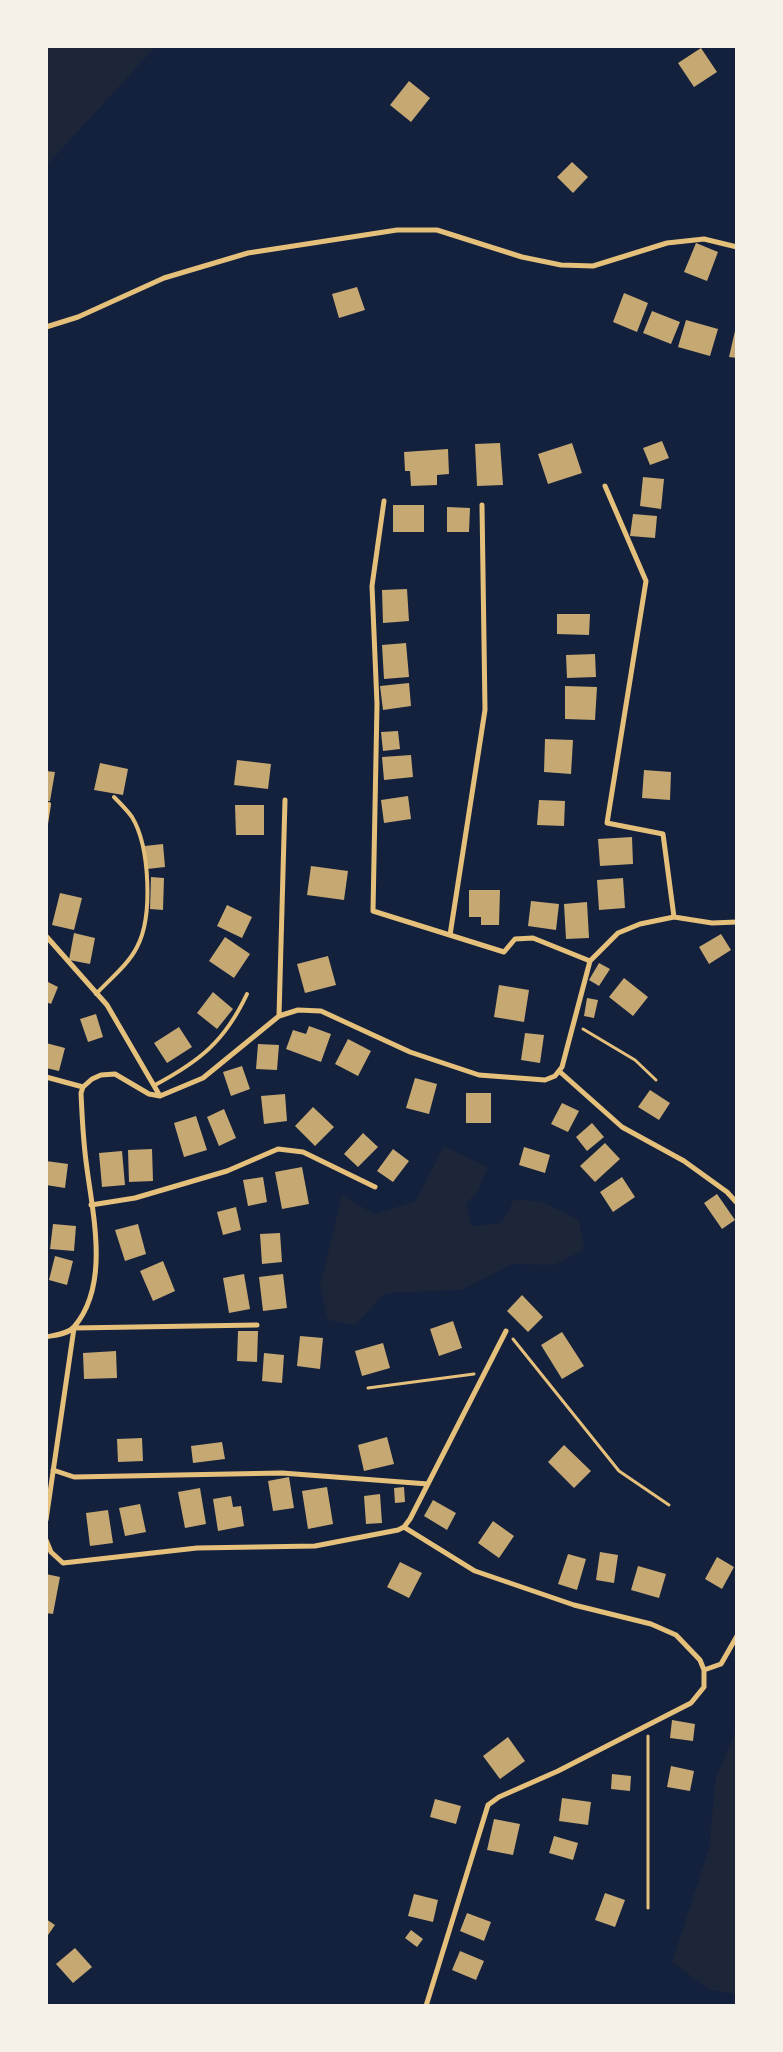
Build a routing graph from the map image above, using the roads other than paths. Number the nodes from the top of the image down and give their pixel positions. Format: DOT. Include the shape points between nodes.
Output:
graph roads {
  1 [pos="737,247"];
  2 [pos="46,327"];
  3 [pos="605,486"];
  4 [pos="384,501"];
  5 [pos="482,505"];
  6 [pos="114,797"];
  7 [pos="285,800"];
  8 [pos="49,804"];
  9 [pos="46,824"];
  10 [pos="674,917"];
  11 [pos="737,922"];
  12 [pos="450,935"];
  13 [pos="46,936"];
  14 [pos="590,961"];
  15 [pos="96,994"];
  16 [pos="247,994"];
  17 [pos="279,1016"];
  18 [pos="558,1071"];
  19 [pos="46,1077"];
  20 [pos="155,1086"];
  21 [pos="83,1087"];
  22 [pos="160,1096"];
  23 [pos="375,1187"];
  24 [pos="737,1203"];
  25 [pos="91,1205"];
  26 [pos="257,1325"];
  27 [pos="74,1328"];
  28 [pos="506,1330"];
  29 [pos="46,1337"];
  30 [pos="53,1470"];
  31 [pos="428,1484"];
  32 [pos="46,1520"];
  33 [pos="404,1527"];
  34 [pos="46,1540"];
  35 [pos="737,1636"];
  36 [pos="704,1670"];
  37 [pos="426,2006"];
  1 -- 2 [label="street" via="704,239 668,243 594,266 561,265 522,257 436,230 397,230 248,253 164,278 78,317"];
  3 -- 10 [label="street" via="646,582 607,823 663,834"];
  4 -- 12 [label="street" via="372,586 377,704 373,911"];
  5 -- 12 [label="street" via="485,710"];
  6 -- 15 [label="lane" via="132,818 142,841 147,876 146,920 137,947"];
  7 -- 17 [label="street"];
  8 -- 9 [label="lane"];
  10 -- 11 [label="street" via="712,923"];
  10 -- 14 [label="street" via="640,924 618,933"];
  12 -- 14 [label="street" via="504,952 515,939 533,938"];
  13 -- 15 [label="street"];
  14 -- 18 [label="street" via="566,1055"];
  15 -- 20 [label="street" via="107,1005"];
  16 -- 20 [label="lane" via="234,1021 222,1036 197,1060"];
  17 -- 18 [label="street" via="298,1010 320,1011 410,1052 479,1075 545,1080"];
  17 -- 22 [label="street" via="203,1078"];
  18 -- 24 [label="street" via="622,1127 684,1161"];
  19 -- 21 [label="street"];
  20 -- 22 [label="street"];
  21 -- 22 [label="street" via="101,1074 115,1074 149,1094"];
  21 -- 25 [label="street" via="83,1139"];
  23 -- 25 [label="street" via="303,1152 278,1149 227,1171 135,1198"];
  25 -- 27 [label="street" via="97,1254 94,1287"];
  26 -- 27 [label="street"];
  27 -- 29 [label="street"];
  27 -- 30 [label="street"];
  28 -- 31 [label="street"];
  30 -- 31 [label="street" via="74,1477 282,1473"];
  30 -- 32 [label="street"];
  31 -- 33 [label="street"];
  33 -- 34 [label="street" via="315,1546 198,1548 63,1564"];
  33 -- 36 [label="street" via="475,1571 574,1605 652,1624 676,1634 700,1660"];
  35 -- 36 [label="street" via="721,1664"];
  36 -- 37 [label="street" via="704,1687 691,1703 488,1805"];
}
